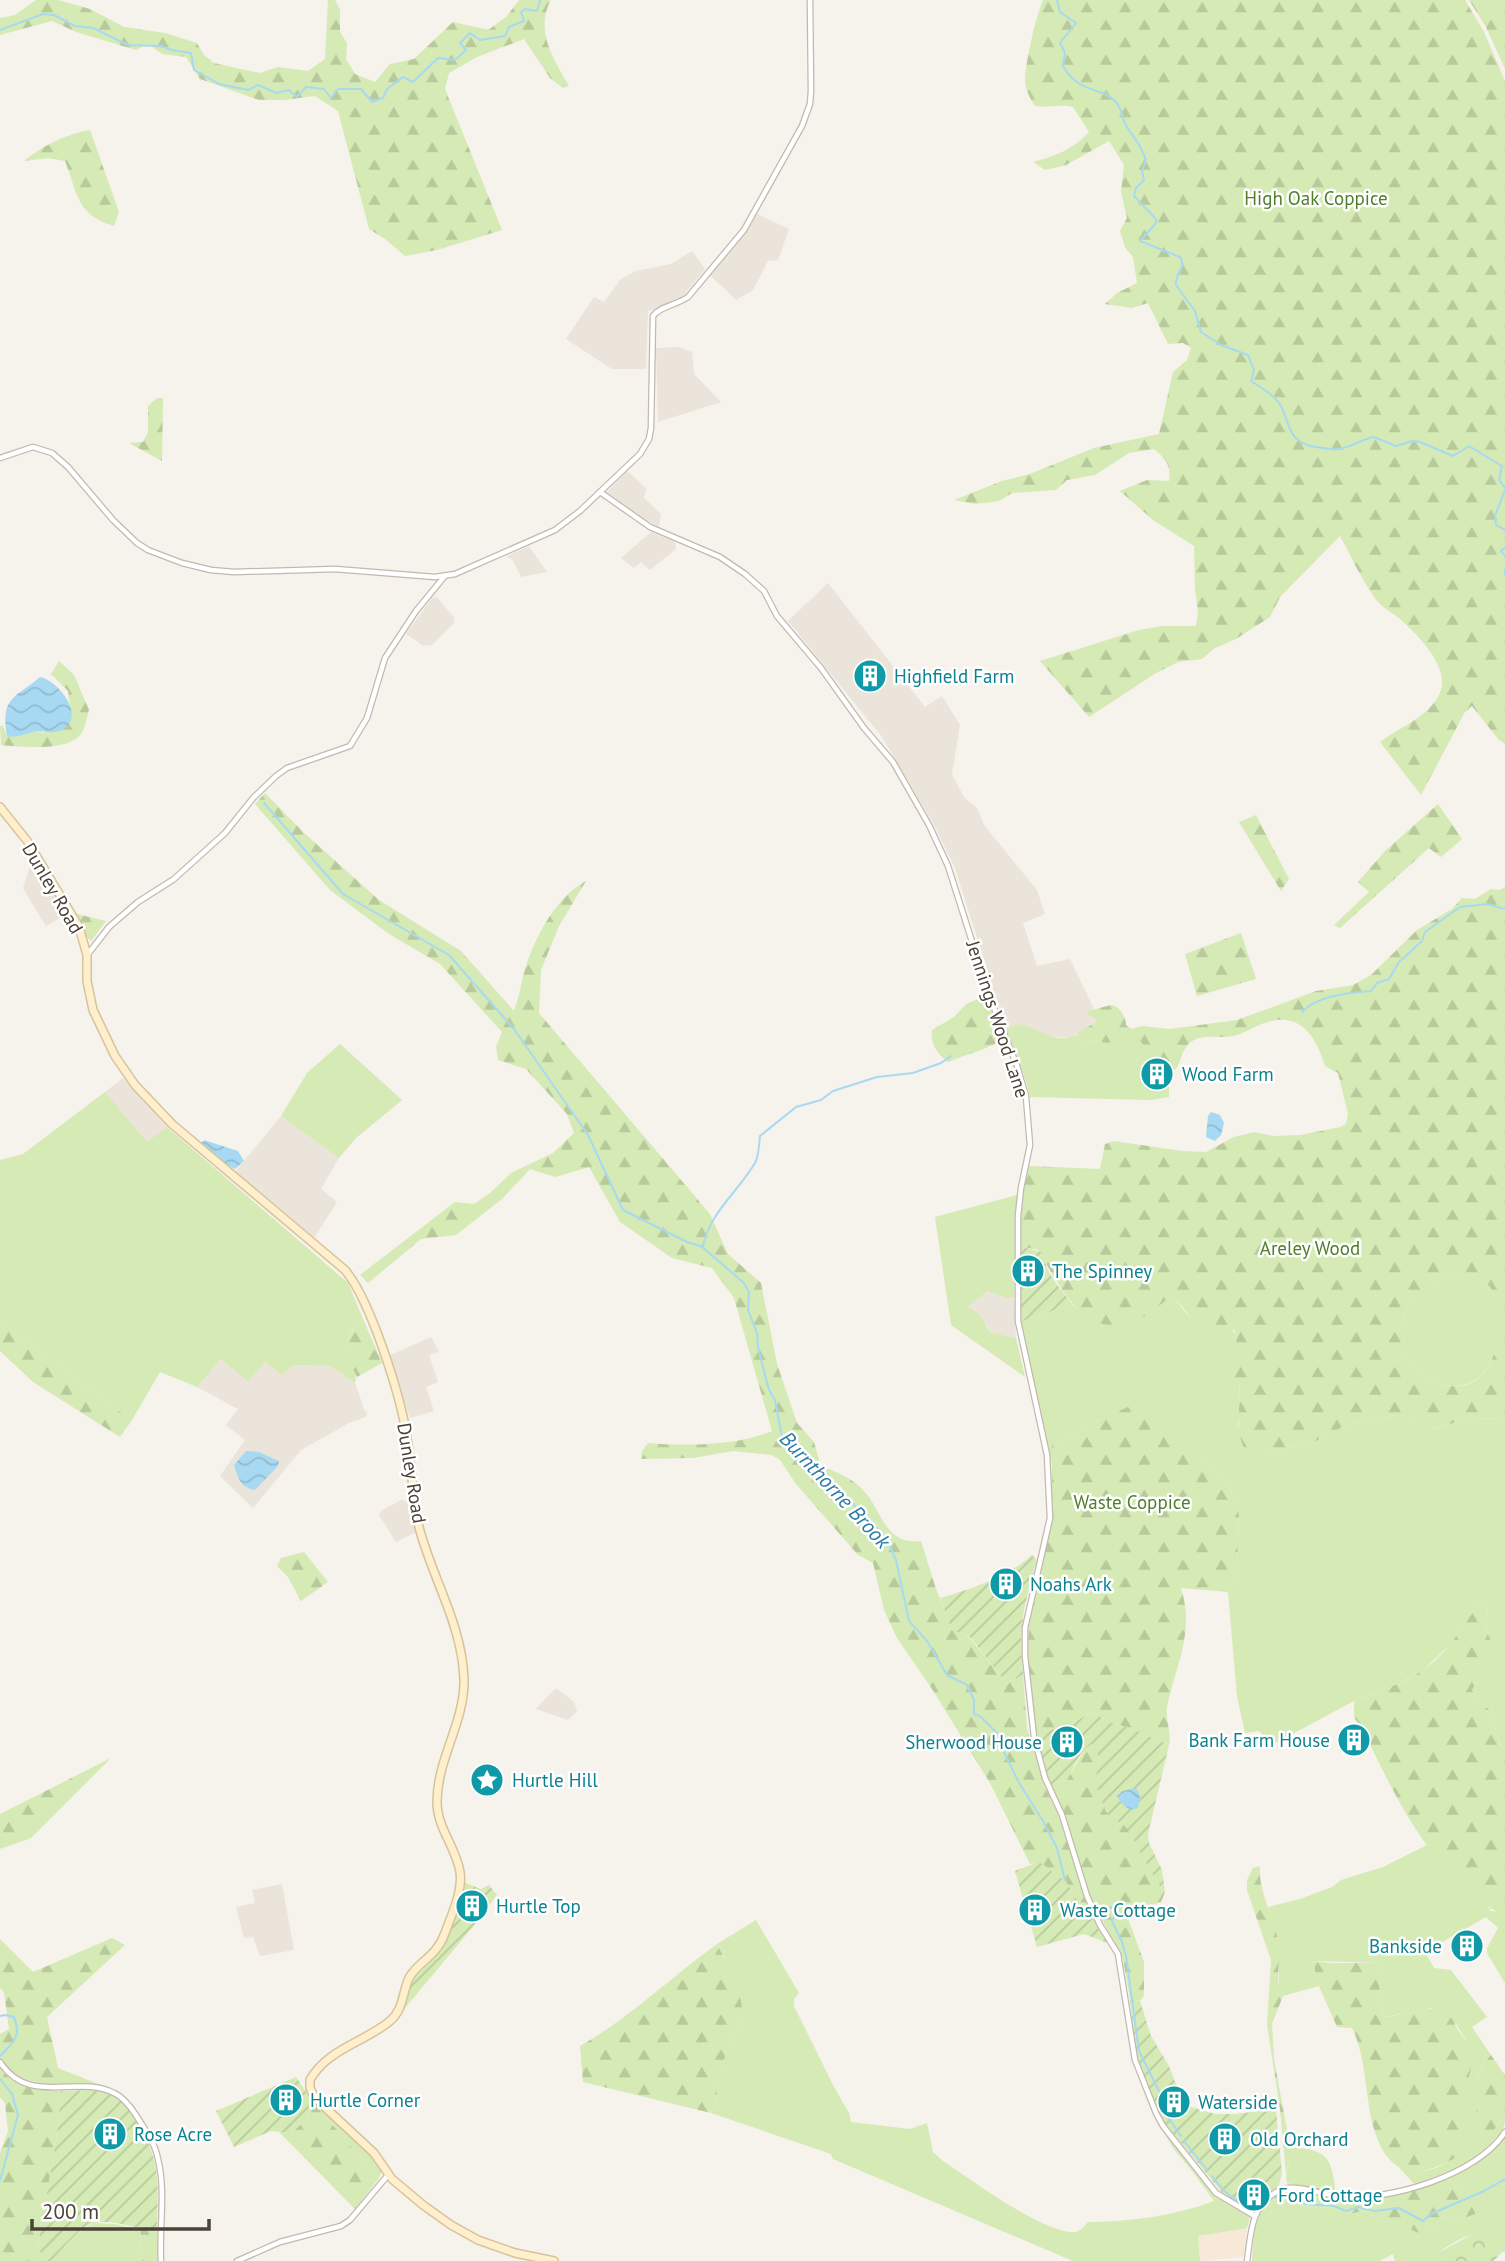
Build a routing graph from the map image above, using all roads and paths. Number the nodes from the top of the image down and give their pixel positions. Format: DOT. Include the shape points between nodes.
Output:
graph roads {
  1 [pos="810,0"];
  2 [pos="0,458"];
  3 [pos="600,492"];
  4 [pos="444,576"];
  5 [pos="0,807"];
  6 [pos="87,955"];
  7 [pos="1,2063"];
  8 [pos="1505,2132"];
  9 [pos="388,2175"];
  10 [pos="1253,2215"];
  11 [pos="161,2261"];
  12 [pos="237,2261"];
  13 [pos="554,2261"];
  14 [pos="1247,2261"];
  1 -- 3 [label="street" via="811,92 802,125 744,230 688,297 653,316 649,439 640,454"];
  2 -- 4 [label="street" via="33,447 52,453 137,543 182,563 220,571 335,569"];
  3 -- 4 [label="street" via="555,530"];
  3 -- 10 [label="street, Jennings Wood Lane" via="650,527 720,557 764,592 777,616 893,762 948,866 1026,1097 1030,1145 1020,1188 1017,1321 1047,1455 1050,1518 1025,1628 1034,1737 1087,1896 1118,1954 1130,2043 1153,2106 1163,2126 1216,2193"];
  4 -- 6 [label="street" via="385,658 368,718 350,746 276,776 225,833 174,879 108,927"];
  5 -- 6 [label="street, Dunley Road" via="68,905"];
  6 -- 9 [label="street, Dunley Road" via="89,998 97,1021 135,1085 172,1124 354,1281 402,1412 420,1531 460,1647 463,1702 437,1802 440,1824 460,1873 444,1934 435,1952 411,1976 394,2017 332,2057 310,2084 315,2098 374,2153"];
  7 -- 11 [label="street" via="15,2079 31,2085 106,2089 126,2102 158,2158"];
  8 -- 10 [label="street" via="1462,2168 1420,2185 1366,2197 1283,2189"];
  9 -- 12 [label="street" via="341,2226 280,2242"];
  9 -- 13 [label="street" via="470,2236"];
  10 -- 14 [label="street"];
}
